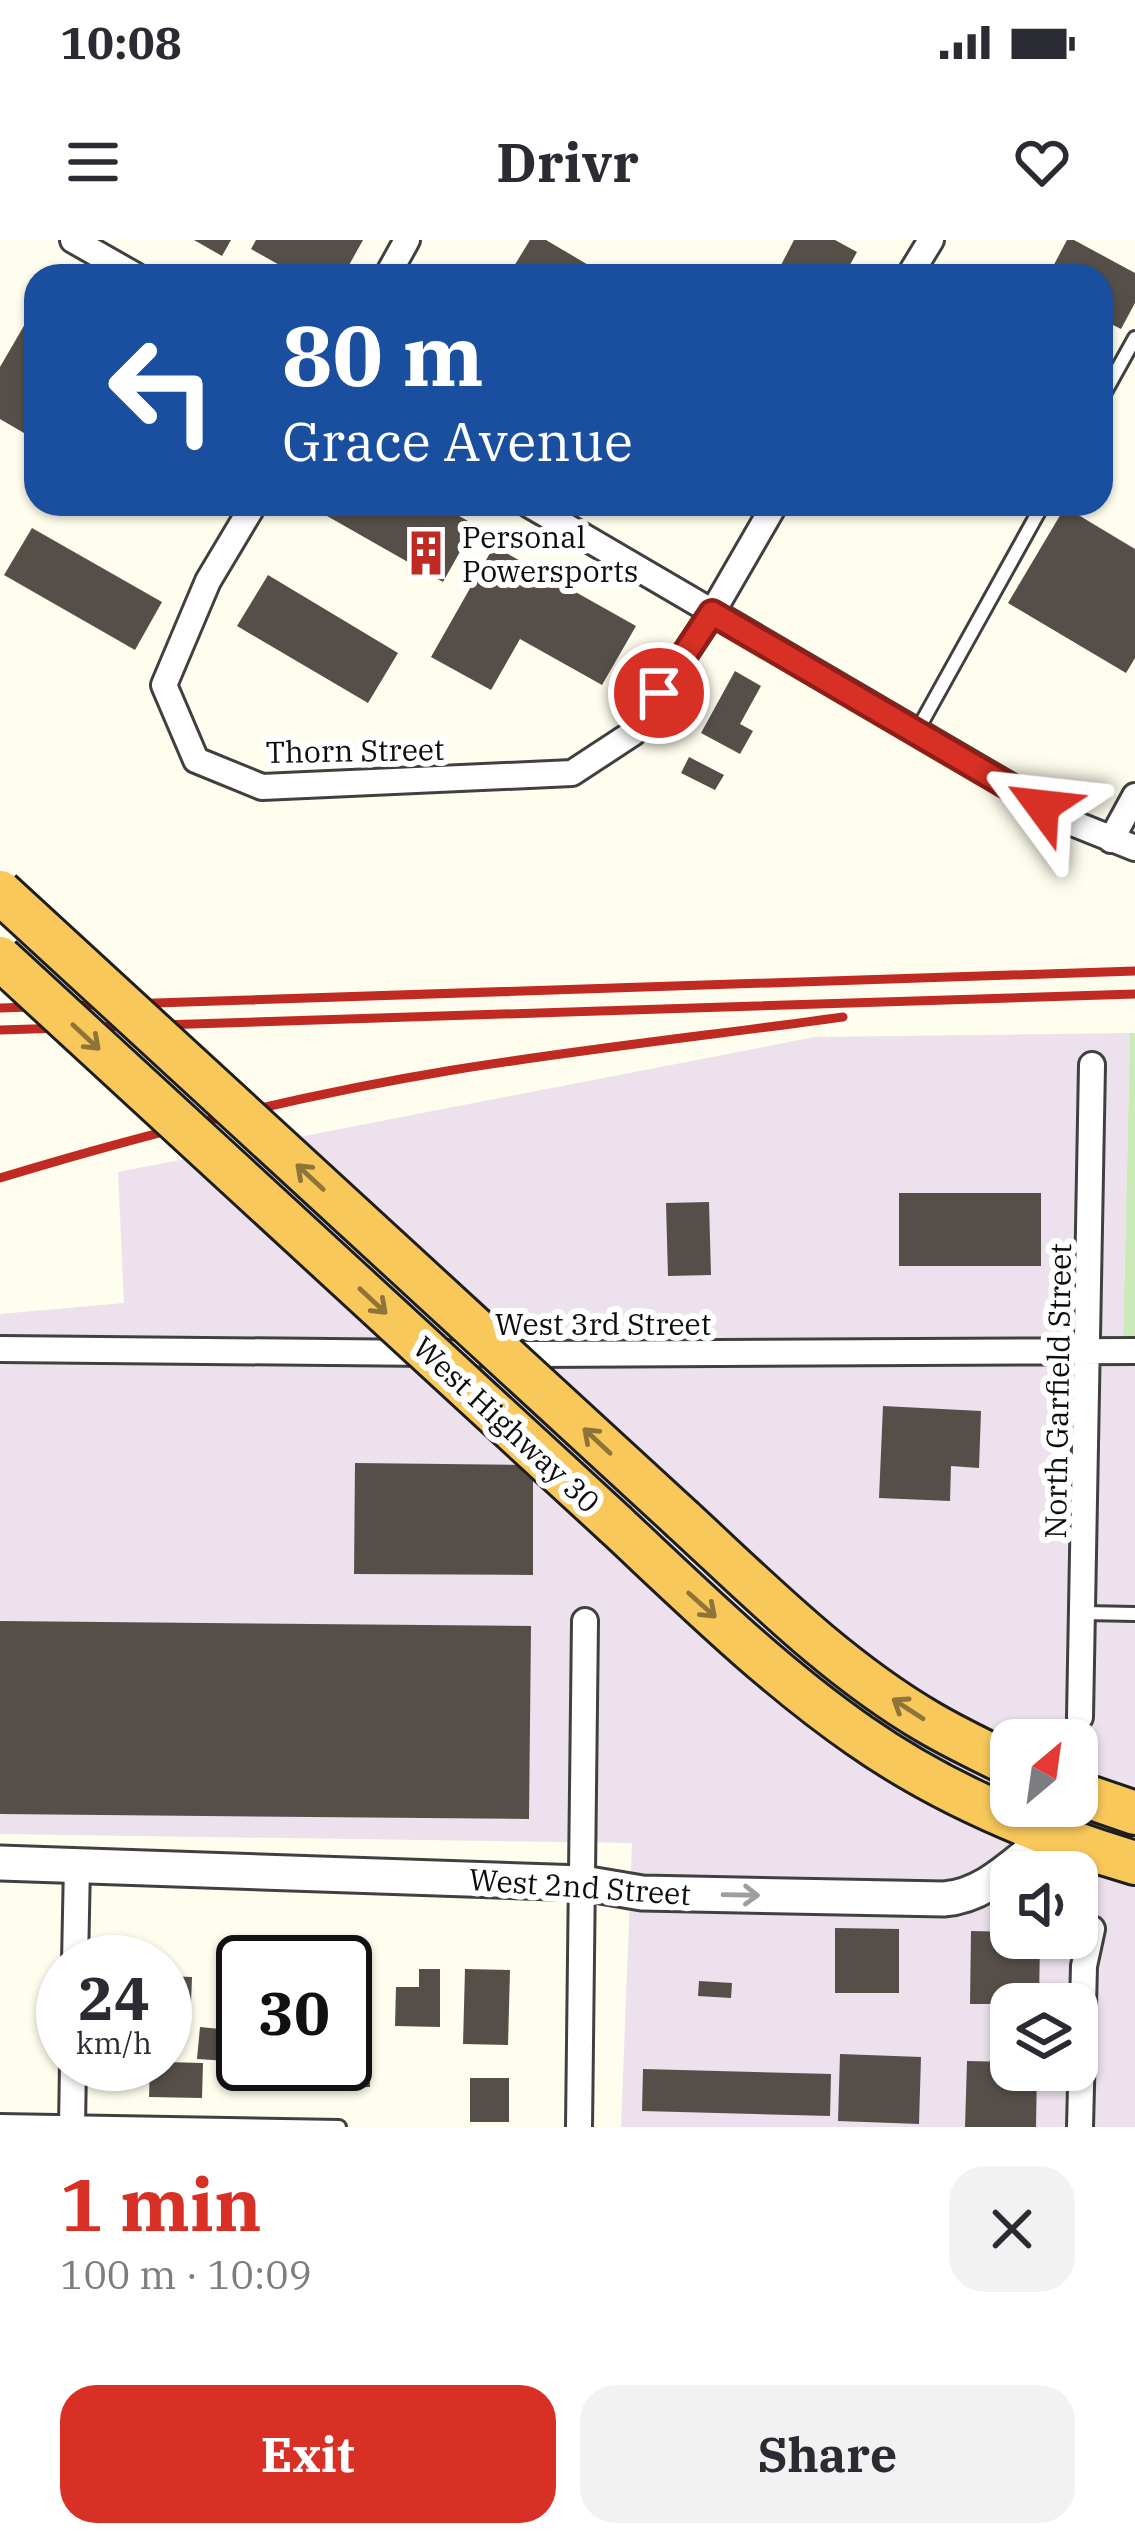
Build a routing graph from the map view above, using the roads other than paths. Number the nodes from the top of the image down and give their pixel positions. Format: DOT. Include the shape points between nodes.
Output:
graph roads {
  1 [pos="73,240"];
  2 [pos="115,264"];
  3 [pos="1135,338"];
  4 [pos="1113,377"];
  5 [pos="247,516"];
  6 [pos="548,516"];
  7 [pos="769,516"];
  8 [pos="1036,516"];
  9 [pos="712,613"];
  10 [pos="916,732"];
  11 [pos="1135,796"];
  12 [pos="1123,844"];
  13 [pos="0,892"];
  14 [pos="0,958"];
  15 [pos="1092,1065"];
  16 [pos="0,1349"];
  17 [pos="1088,1350"];
  18 [pos="1135,1351"];
  19 [pos="1084,1613"];
  20 [pos="1135,1614"];
  21 [pos="585,1621"];
  22 [pos="1080,1718"];
  23 [pos="990,1754"];
  24 [pos="1098,1800"];
  25 [pos="1135,1813"];
  26 [pos="1053,1835"];
  27 [pos="0,1863"];
  28 [pos="1135,1863"];
  29 [pos="77,1864"];
  30 [pos="583,1883"];
  31 [pos="76,1935"];
  32 [pos="1085,1959"];
  33 [pos="73,2091"];
  34 [pos="0,2121"];
  35 [pos="72,2124"];
  36 [pos="339,2127"];
  37 [pos="579,2127"];
  38 [pos="1080,2127"];
  1 -- 2 [label="street"];
  3 -- 4 [label="lane"];
  5 -- 9 [label="street, Thorn Street" via="208,581 164,685 196,760 262,787 572,773 634,733"];
  6 -- 9 [label="street"];
  7 -- 9 [label="street"];
  8 -- 10 [label="lane"];
  9 -- 10 [label="street"];
  10 -- 12 [label="street"];
  11 -- 12 [label="street"];
  23 -- 13 [label="highway, West Highway 30, one-way, bridge" via="844,1664"];
  14 -- 26 [label="highway, West Highway 30, one-way, bridge" via="747,1645 861,1737 959,1794"];
  15 -- 17 [label="street, North Garfield Street"];
  16 -- 17 [label="street, West 3rd Street"];
  17 -- 18 [label="street, West 3rd Street"];
  17 -- 19 [label="street, North Garfield Street"];
  19 -- 20 [label="lane"];
  19 -- 22 [label="street, North Garfield Street"];
  21 -- 30 [label="street"];
  24 -- 25 [label="highway"];
  26 -- 28 [label="highway"];
  30 -- 26 [label="street, West 2nd Street, one-way" via="642,1893 962,1898"];
  27 -- 29 [label="street, West 2nd Street"];
  29 -- 30 [label="street, West 2nd Street"];
  29 -- 31 [label="street"];
  30 -- 37 [label="street"];
  32 -- 38 [label="street"];
  33 -- 35 [label="street"];
  34 -- 35 [label="lane"];
  35 -- 36 [label="lane"];
}
